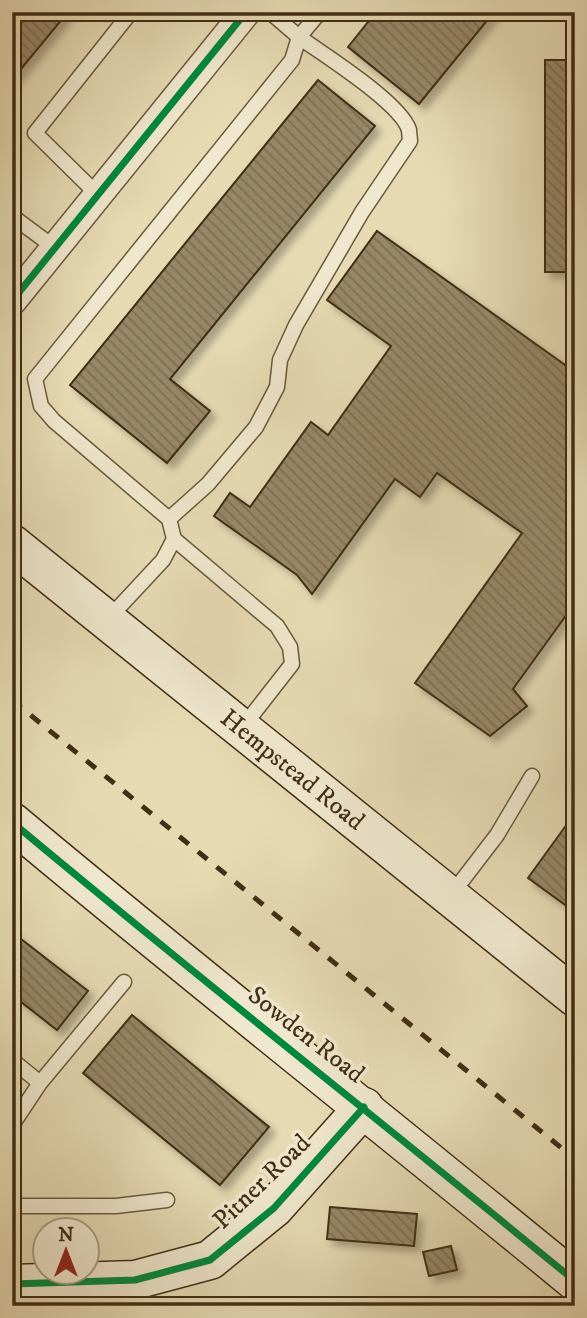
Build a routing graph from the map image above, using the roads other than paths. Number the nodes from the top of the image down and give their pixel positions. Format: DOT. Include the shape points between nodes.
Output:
graph roads {
  1 [pos="131,12"];
  2 [pos="246,12"];
  3 [pos="270,12"];
  4 [pos="320,12"];
  5 [pos="299,37"];
  6 [pos="98,195"];
  7 [pos="12,216"];
  8 [pos="54,248"];
  9 [pos="12,301"];
  10 [pos="169,519"];
  11 [pos="174,539"];
  12 [pos="12,544"];
  13 [pos="107,620"];
  14 [pos="242,729"];
  15 [pos="532,776"];
  16 [pos="12,822"];
  17 [pos="450,896"];
  18 [pos="124,982"];
  19 [pos="575,997"];
  20 [pos="12,1060"];
  21 [pos="40,1083"];
  22 [pos="364,1107"];
  23 [pos="12,1125"];
  24 [pos="167,1200"];
  25 [pos="12,1206"];
  26 [pos="575,1281"];
  27 [pos="12,1284"];
  1 -- 6 [label="lane" via="35,133"];
  2 -- 6 [label="street"];
  3 -- 5 [label="lane"];
  4 -- 5 [label="lane"];
  5 -- 10 [label="lane" via="381,96 403,119 410,141 296,325 280,359 277,387 256,427 208,484"];
  5 -- 10 [label="lane" via="292,60 35,379 41,406 54,421"];
  6 -- 8 [label="street"];
  7 -- 8 [label="lane"];
  8 -- 9 [label="street"];
  10 -- 11 [label="lane"];
  11 -- 13 [label="lane" via="163,560"];
  11 -- 14 [label="lane" via="277,625 290,647 292,664"];
  12 -- 13 [label="street, Hempstead Road"];
  13 -- 14 [label="street, Hempstead Road"];
  14 -- 17 [label="street, Hempstead Road"];
  15 -- 17 [label="lane" via="497,835"];
  16 -- 22 [label="street, Sowden Road"];
  17 -- 19 [label="street, Hempstead Road"];
  18 -- 21 [label="lane"];
  20 -- 21 [label="lane"];
  21 -- 23 [label="lane"];
  22 -- 26 [label="street, Sowden Road"];
  22 -- 27 [label="street, Pitner Road" via="274,1208 210,1260 135,1280"];
  24 -- 25 [label="lane" via="116,1206"];
}
